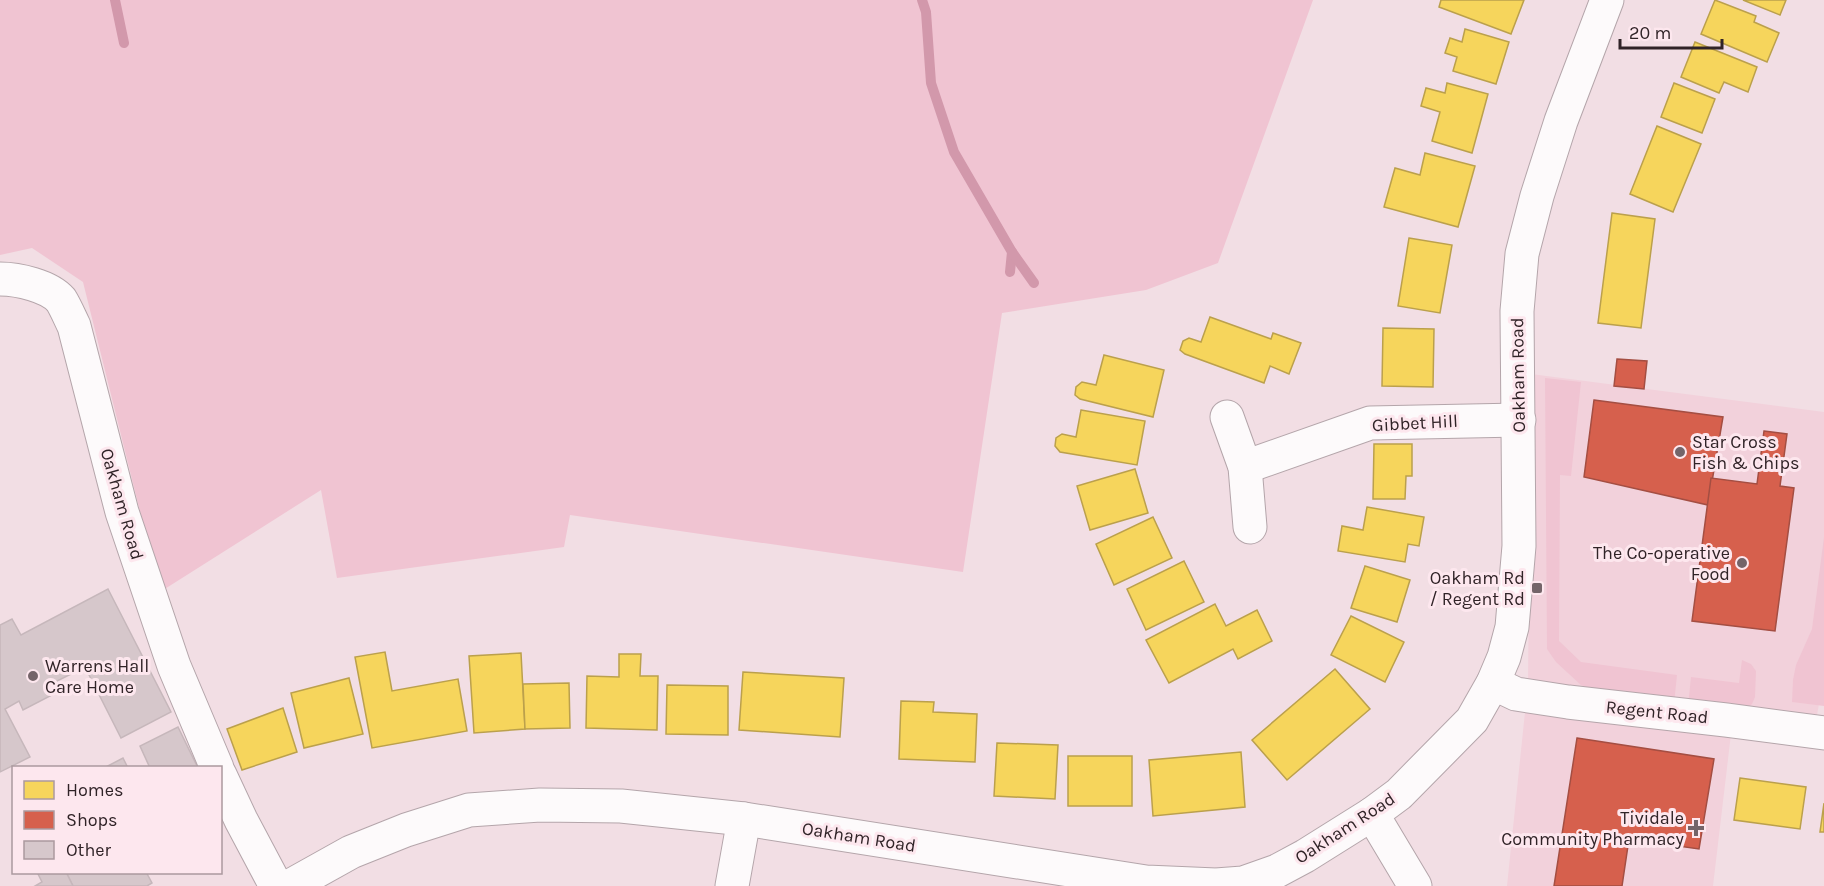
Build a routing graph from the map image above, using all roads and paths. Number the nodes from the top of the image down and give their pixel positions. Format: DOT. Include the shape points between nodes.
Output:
graph roads {
  1 [pos="1607,0"];
  2 [pos="0,279"];
  3 [pos="1227,417"];
  4 [pos="1519,420"];
  5 [pos="1245,467"];
  6 [pos="1250,527"];
  7 [pos="1493,684"];
  8 [pos="1824,733"];
  9 [pos="216,766"];
  10 [pos="222,779"];
  11 [pos="1372,814"];
  12 [pos="744,819"];
  13 [pos="276,886"];
  14 [pos="290,886"];
  15 [pos="732,886"];
  16 [pos="1416,886"];
  1 -- 4 [label="street, Oakham Road" via="1561,121 1522,254 1517,311"];
  2 -- 9 [label="street, Oakham Road" via="36,284 60,299 74,326 122,512 174,666"];
  3 -- 5 [label="street"];
  4 -- 5 [label="street, Gibbet Hill" via="1370,423"];
  4 -- 7 [label="street, Oakham Road" via="1519,546 1512,627"];
  5 -- 6 [label="street"];
  7 -- 8 [label="street, Regent Road" via="1527,696"];
  7 -- 11 [label="street, Oakham Road" via="1472,720 1399,794"];
  10 -- 13 [label="street"];
  11 -- 12 [label="street, Oakham Road" via="1277,871 1243,883 1216,885 1146,882"];
  11 -- 16 [label="street"];
  12 -- 14 [label="street, Oakham Road" via="621,806 540,805 469,810 351,852"];
  12 -- 15 [label="street"];
}
